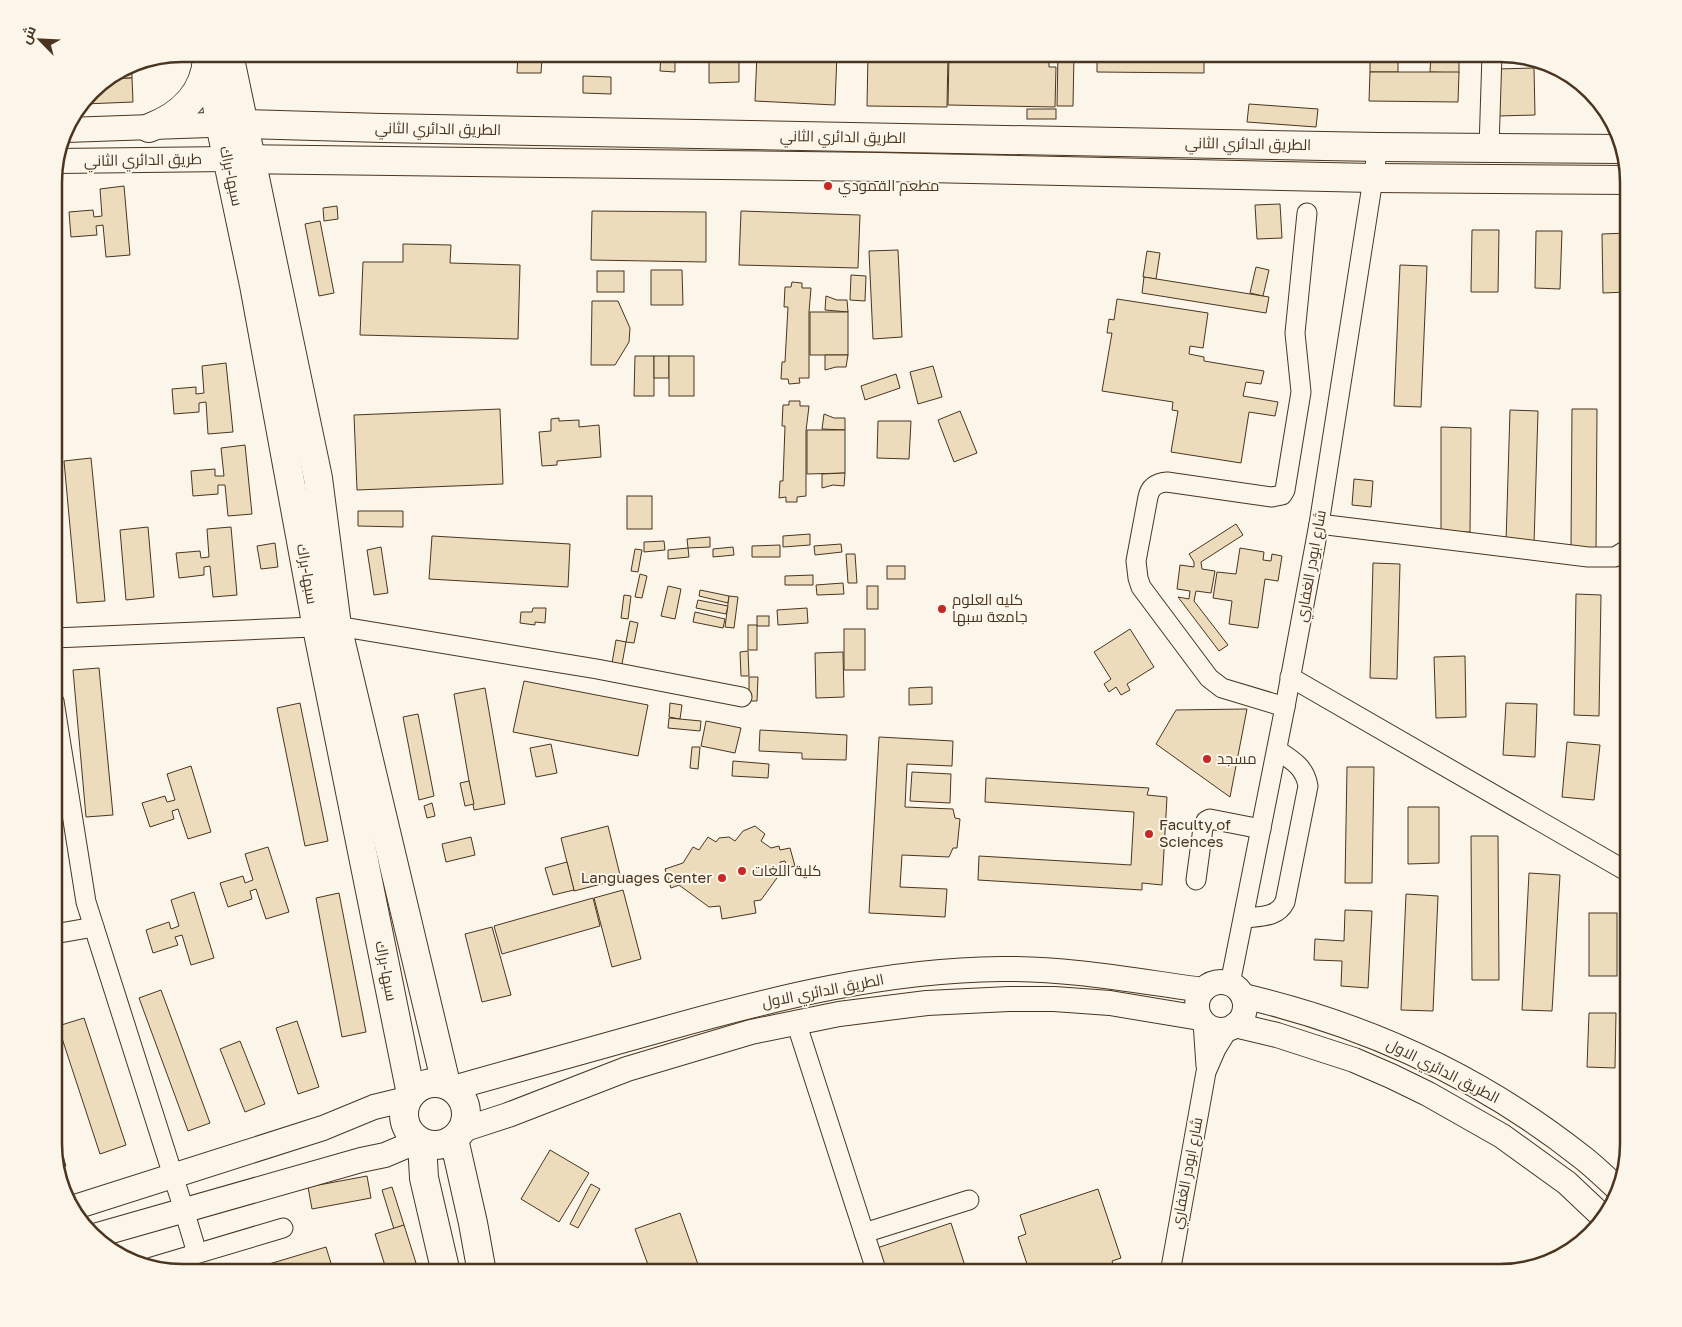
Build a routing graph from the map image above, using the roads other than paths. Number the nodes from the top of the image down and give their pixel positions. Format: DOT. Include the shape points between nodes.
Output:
graph roads {
  1 [pos="207,62"];
  2 [pos="211,62"];
  3 [pos="229,62"];
  4 [pos="1492,62"];
  5 [pos="232,124"];
  6 [pos="149,128"];
  7 [pos="75,130"];
  8 [pos="1378,147"];
  9 [pos="1489,148"];
  10 [pos="1614,149"];
  11 [pos="240,159"];
  12 [pos="65,161"];
  13 [pos="1373,178"];
  14 [pos="1620,180"];
  15 [pos="1306,213"];
  16 [pos="1319,524"];
  17 [pos="1620,554"];
  18 [pos="327,627"];
  19 [pos="63,638"];
  20 [pos="1290,677"];
  21 [pos="742,697"];
  22 [pos="1285,707"];
  23 [pos="1276,750"];
  24 [pos="63,758"];
  25 [pos="1261,829"];
  26 [pos="1620,867"];
  27 [pos="1196,880"];
  28 [pos="1244,918"];
  29 [pos="94,927"];
  30 [pos="63,932"];
  31 [pos="1204,990"];
  32 [pos="1236,990"];
  33 [pos="1202,1020"];
  34 [pos="796,1022"];
  35 [pos="1232,1027"];
  36 [pos="1206,1072"];
  37 [pos="450,1086"];
  38 [pos="409,1096"];
  39 [pos="458,1134"];
  40 [pos="420,1142"];
  41 [pos="173,1176"];
  42 [pos="1612,1184"];
  43 [pos="969,1200"];
  44 [pos="80,1205"];
  45 [pos="184,1210"];
  46 [pos="1598,1213"];
  47 [pos="283,1228"];
  48 [pos="102,1234"];
  49 [pos="864,1234"];
  50 [pos="197,1254"];
  51 [pos="166,1263"];
  52 [pos="444,1264"];
  53 [pos="480,1264"];
  54 [pos="874,1264"];
  55 [pos="1172,1264"];
  1 -- 6 [label="highway" via="203,79 187,105 170,119"];
  2 -- 5 [label="highway, سبها-براك"];
  3 -- 5 [label="highway, سبها-براك"];
  4 -- 9 [label="street"];
  5 -- 6 [label="main road, الطريق الدائري الثاني"];
  5 -- 8 [label="highway, الطريق الدائري الثاني"];
  5 -- 11 [label="highway, سبها-براك"];
  6 -- 7 [label="main road, الطريق الدائري الثاني"];
  8 -- 9 [label="highway, الطريق الدائري الثاني"];
  8 -- 13 [label="street, شارع ابودر الغفاري"];
  9 -- 10 [label="highway, الطريق الدائري الثاني"];
  11 -- 12 [label="main road, طريق الدائري الثاني"];
  11 -- 13 [label="highway, الطريق الدائري الثاني" via="879,167"];
  11 -- 18 [label="highway, سبها-براك" via="254,285"];
  13 -- 14 [label="highway, الطريق الدائري الثاني"];
  13 -- 16 [label="street, شارع ابودر الغفاري"];
  15 -- 22 [label="street" via="1295,333 1301,392 1285,490 1272,497 1161,482 1149,492 1136,561 1138,578 1146,595 1209,678 1222,688"];
  16 -- 17 [label="street" via="1588,557 1615,557"];
  16 -- 20 [label="street, شارع ابودر الغفاري"];
  18 -- 19 [label="street"];
  18 -- 21 [label="street" via="597,669"];
  18 -- 37 [label="highway, سبها-براك"];
  18 -- 38 [label="highway, سبها-براك"];
  20 -- 22 [label="street, شارع ابودر الغفاري"];
  20 -- 26 [label="street"];
  22 -- 23 [label="street, شارع ابودر الغفاري"];
  23 -- 25 [label="street, شارع ابودر الغفاري"];
  23 -- 28 [label="street" via="1300,767 1308,786 1285,902 1273,915"];
  24 -- 29 [label="street" via="86,902"];
  25 -- 27 [label="street" via="1206,820"];
  25 -- 28 [label="street, شارع ابودر الغفاري"];
  28 -- 32 [label="street, شارع ابودر الغفاري"];
  29 -- 30 [label="street"];
  29 -- 41 [label="street"];
  31 -- 32 [label="main road" via="1216,982"];
  31 -- 33 [label="main road" via="1197,1003"];
  31 -- 37 [label="main road, الطريق الدائري الاول" via="1036,970 966,970 904,976 752,1005"];
  32 -- 35 [label="main road" via="1245,1009"];
  32 -- 42 [label="main road, الطريق الدائري الاول" via="1333,1021 1440,1066 1513,1108"];
  33 -- 34 [label="main road, الطريق الدائري الاول" via="1110,1003 1009,999 883,1007"];
  33 -- 35 [label="main road" via="1215,1029"];
  33 -- 36 [label="street, شارع ابودر الغفاري"];
  34 -- 39 [label="main road, الطريق الدائري الاول" via="627,1069"];
  34 -- 49 [label="street"];
  35 -- 36 [label="street, شارع ابودر الغفاري" via="1216,1049"];
  35 -- 46 [label="main road, الطريق الدائري الاول" via="1277,1035 1346,1058 1428,1094 1502,1136 1567,1183"];
  36 -- 55 [label="street, شارع ابودر الغفاري"];
  37 -- 38 [label="highway" via="431,1082 423,1084"];
  37 -- 39 [label="highway" via="460,1094 466,1112"];
  38 -- 40 [label="highway" via="404,1108 406,1127"];
  38 -- 41 [label="main road" via="323,1128"];
  39 -- 40 [label="highway" via="438,1145"];
  39 -- 53 [label="highway"];
  40 -- 45 [label="main road" via="385,1155"];
  40 -- 52 [label="highway" via="424,1178"];
  41 -- 44 [label="main road"];
  41 -- 45 [label="street"];
  43 -- 49 [label="street"];
  45 -- 48 [label="main road"];
  45 -- 50 [label="street"];
  47 -- 50 [label="street"];
  49 -- 54 [label="street"];
  50 -- 51 [label="street"];
}
